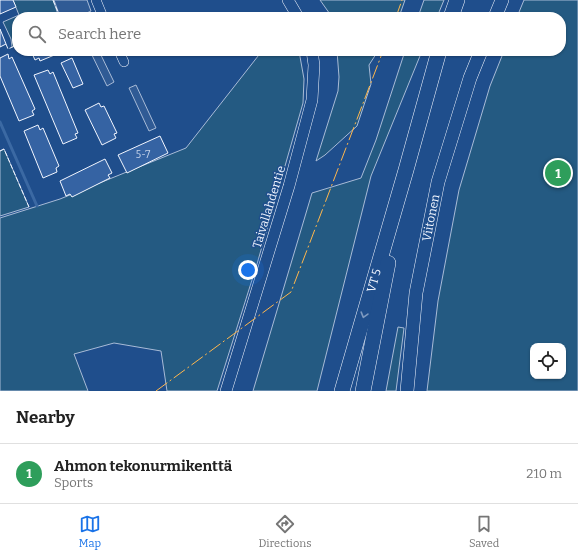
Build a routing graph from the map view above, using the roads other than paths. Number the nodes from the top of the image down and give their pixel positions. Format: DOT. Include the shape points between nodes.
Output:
graph roads {
  1 [pos="96,0"];
  2 [pos="288,0"];
  3 [pos="457,0"];
  4 [pos="502,0"];
  5 [pos="101,12"];
  6 [pos="295,12"];
  7 [pos="453,12"];
  8 [pos="497,12"];
  9 [pos="121,56"];
  10 [pos="313,56"];
  11 [pos="438,56"];
  12 [pos="479,56"];
  13 [pos="124,62"];
  14 [pos="406,170"];
  15 [pos="226,391"];
  16 [pos="342,391"];
  17 [pos="363,391"];
  18 [pos="406,391"];
  1 -- 5 [label="street"];
  2 -- 6 [label="street"];
  3 -- 7 [label="highway"];
  4 -- 8 [label="main road"];
  9 -- 13 [label="street"];
  10 -- 15 [label="street, Taivallahdentie" via="312,100 289,186"];
  11 -- 14 [label="highway, VT 5"];
  12 -- 18 [label="main road, Viitonen" via="438,182 416,293"];
  14 -- 16 [label="highway, VT 5, one-way"];
  14 -- 17 [label="highway, VT 5"];
}
